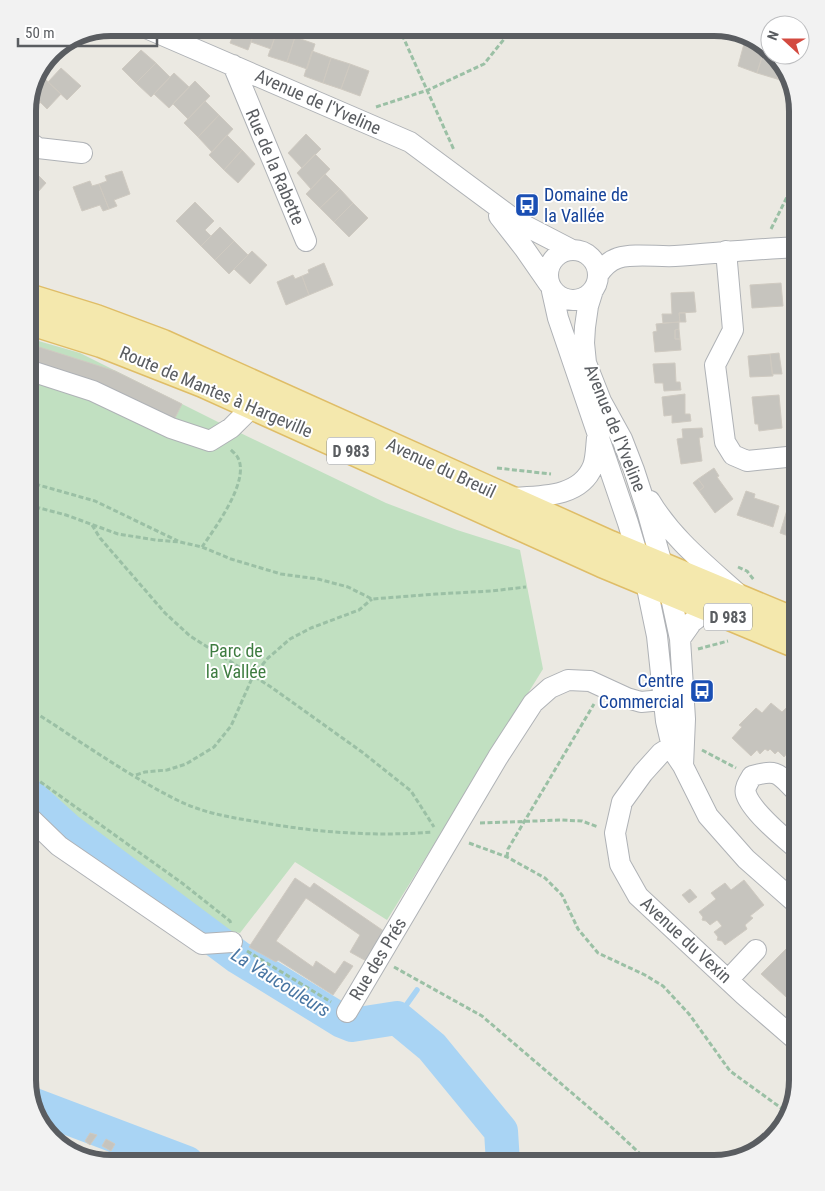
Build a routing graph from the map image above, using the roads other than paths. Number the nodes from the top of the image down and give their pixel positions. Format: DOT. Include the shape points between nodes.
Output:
graph roads {
  1 [pos="165,36"];
  2 [pos="232,65"];
  3 [pos="36,147"];
  4 [pos="82,153"];
  5 [pos="480,194"];
  6 [pos="306,241"];
  7 [pos="789,248"];
  8 [pos="576,250"];
  9 [pos="726,251"];
  10 [pos="632,256"];
  11 [pos="596,282"];
  12 [pos="550,288"];
  13 [pos="36,299"];
  14 [pos="36,323"];
  15 [pos="36,373"];
  16 [pos="252,407"];
  17 [pos="597,436"];
  18 [pos="789,457"];
  19 [pos="637,480"];
  20 [pos="507,498"];
  21 [pos="638,556"];
  22 [pos="655,575"];
  23 [pos="670,593"];
  24 [pos="747,602"];
  25 [pos="709,609"];
  26 [pos="789,632"];
  27 [pos="789,634"];
  28 [pos="680,645"];
  29 [pos="674,698"];
  30 [pos="681,742"];
  31 [pos="789,783"];
  32 [pos="36,824"];
  33 [pos="789,841"];
  34 [pos="789,895"];
  35 [pos="234,943"];
  36 [pos="756,950"];
  37 [pos="728,980"];
  38 [pos="347,1012"];
  39 [pos="789,1033"];
  1 -- 2 [label="street, Avenue de l'Yveline"];
  2 -- 5 [label="street, Avenue de l'Yveline" via="410,142"];
  2 -- 6 [label="street, Rue de la Rabette"];
  3 -- 4 [label="street"];
  5 -- 8 [label="street, Avenue de l'Yveline" via="528,228"];
  5 -- 12 [label="street, Avenue de l'Yveline" via="512,232"];
  7 -- 9 [label="street"];
  8 -- 10 [label="street"];
  8 -- 11 [label="street" via="593,260 597,267"];
  8 -- 12 [label="street" via="557,255 551,261 547,276"];
  9 -- 10 [label="street"];
  9 -- 18 [label="street" via="733,330 715,366 725,442 733,454 747,461"];
  10 -- 11 [label="street" via="616,258 603,267"];
  11 -- 12 [label="street" via="581,300 558,297"];
  11 -- 19 [label="street, Avenue de l'Yveline" via="585,326 586,363 622,439"];
  12 -- 17 [label="street, Avenue de l'Yveline"];
  13 -- 20 [label="main road, Avenue du Breuil" via="163,343"];
  14 -- 16 [label="main road, Route de Mantes à Hargeville / D 983" via="133,356"];
  15 -- 16 [label="street" via="93,391 171,428 210,441 231,428"];
  16 -- 22 [label="main road, Route de Mantes à Hargeville / D 983"];
  17 -- 20 [label="street" via="593,466 573,488 560,493"];
  17 -- 21 [label="street, Avenue de l'Yveline"];
  19 -- 22 [label="street, Avenue de l'Yveline" via="647,510"];
  19 -- 24 [label="street" via="658,514 688,550"];
  20 -- 21 [label="main road, Avenue du Breuil"];
  21 -- 22 [label="main road, Avenue du Breuil"];
  22 -- 23 [label="main road, Route de Mantes à Hargeville / D 983"];
  22 -- 24 [label="main road, Avenue du Breuil"];
  22 -- 29 [label="street" via="657,636"];
  23 -- 25 [label="main road, Route de Mantes à Hargeville / D 983"];
  23 -- 28 [label="street"];
  24 -- 26 [label="main road, Avenue du Breuil"];
  25 -- 27 [label="main road, Route de Mantes à Hargeville / D 983"];
  25 -- 28 [label="street" via="692,622"];
  28 -- 29 [label="street"];
  29 -- 30 [label="street" via="666,721"];
  29 -- 38 [label="street, Rue des Prés" via="641,702 590,681 568,680 550,688 533,703"];
  30 -- 34 [label="street" via="673,751 684,766 708,816 746,860"];
  30 -- 37 [label="street, Avenue du Vexin" via="661,753 622,802 615,833 620,864 638,896"];
  31 -- 33 [label="street" via="782,776 767,772 752,776 746,794 760,814"];
  32 -- 35 [label="street" via="59,846 202,944"];
  36 -- 37 [label="street"];
  37 -- 39 [label="street, Avenue du Vexin"];
}
